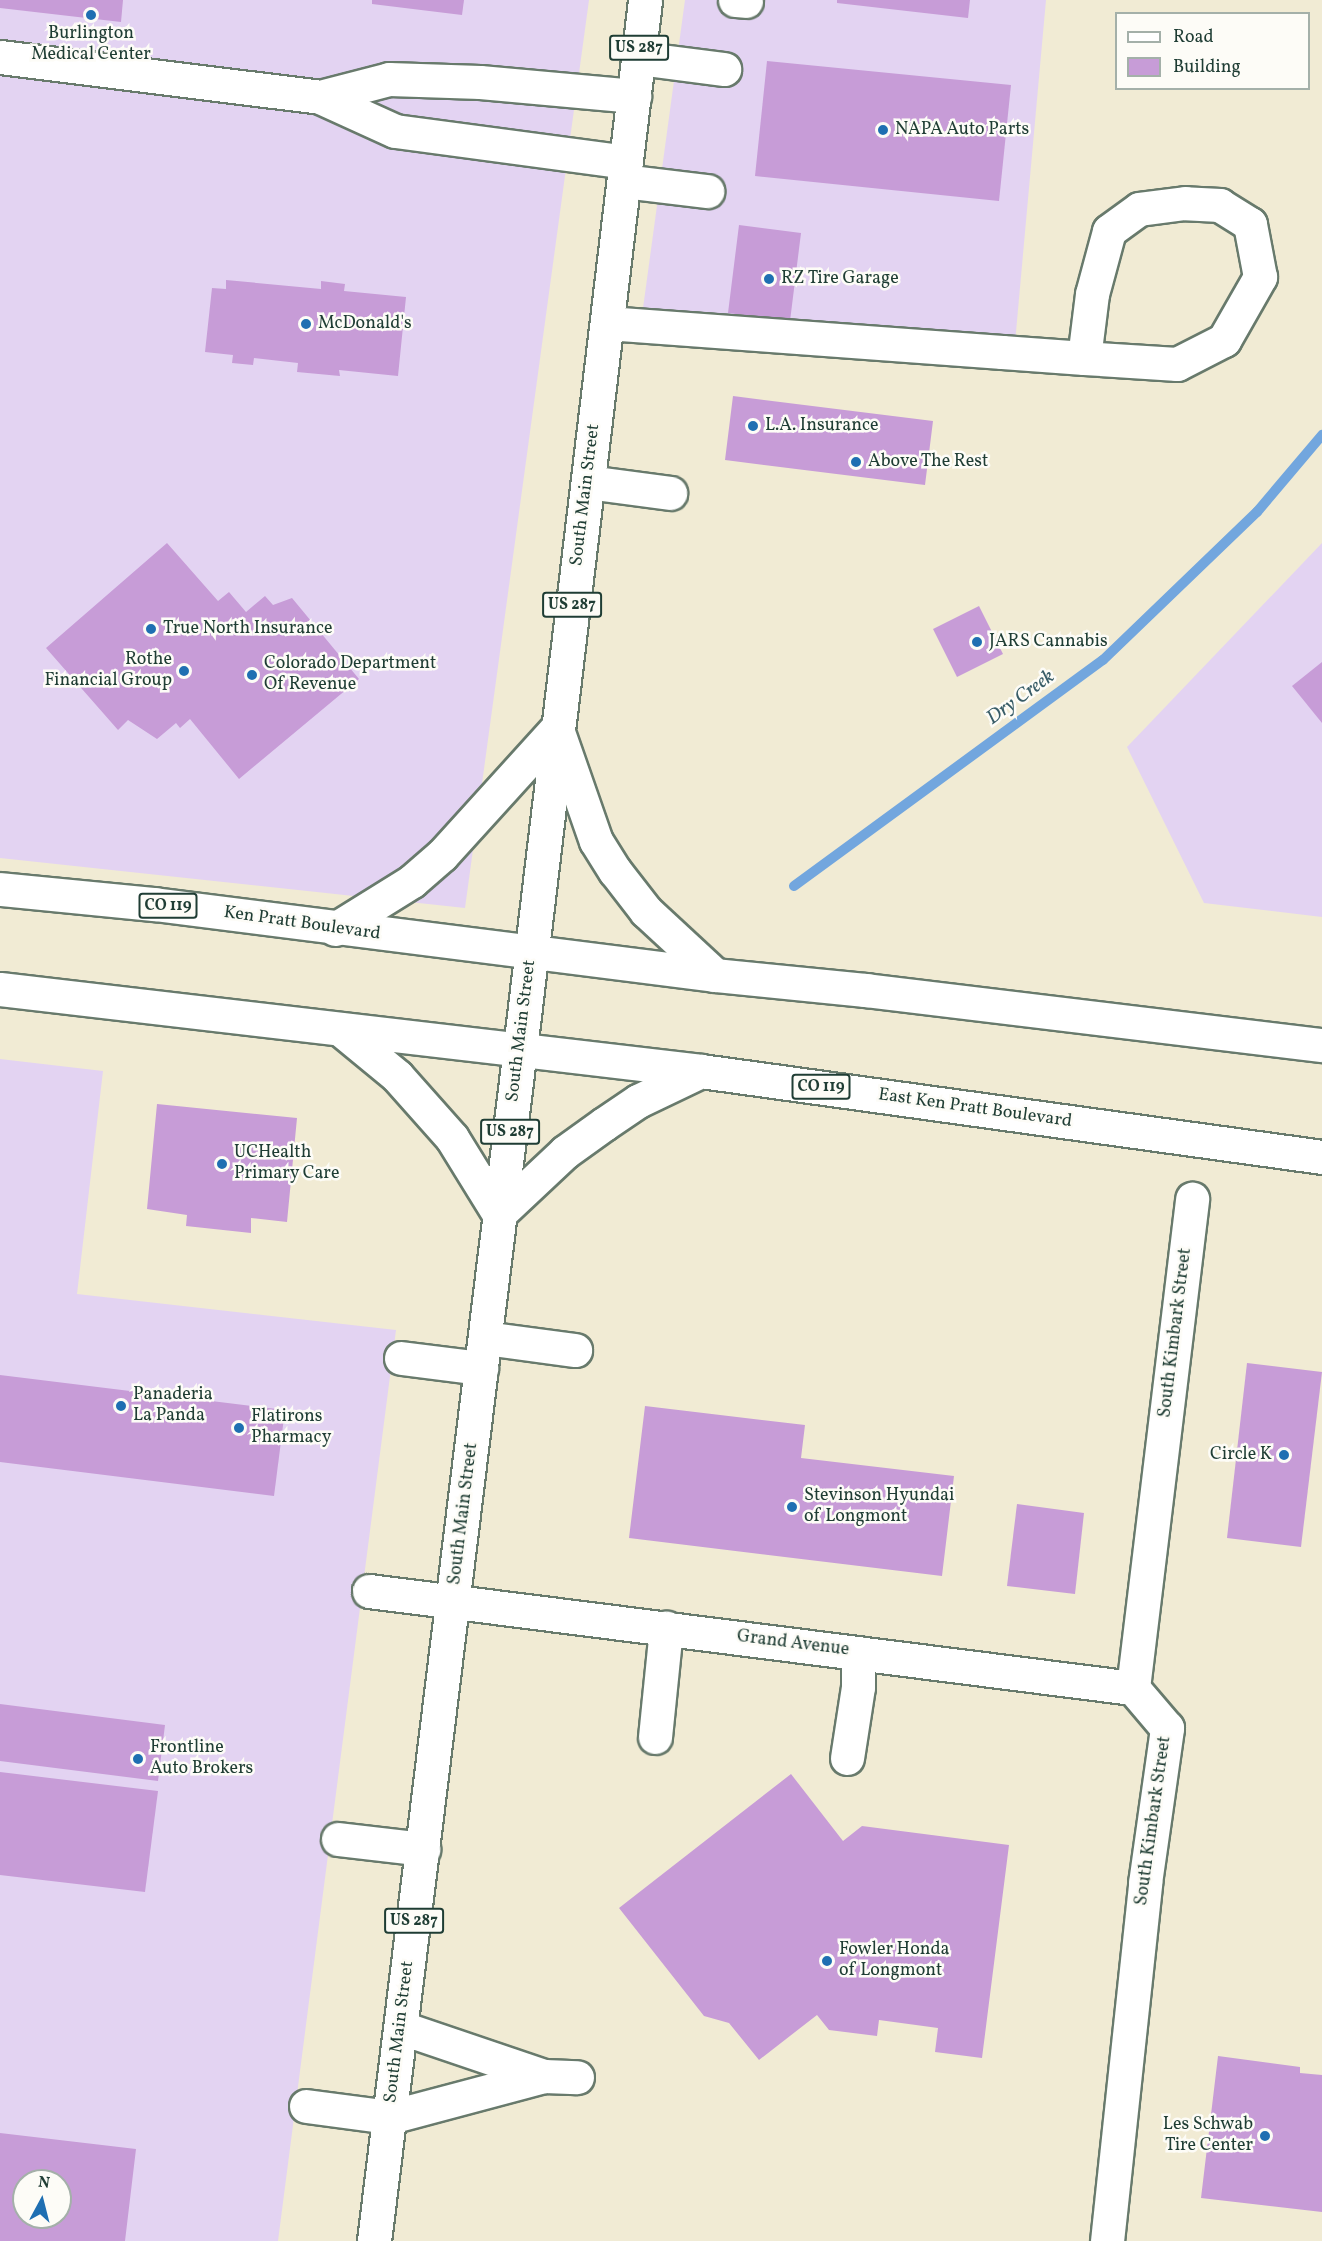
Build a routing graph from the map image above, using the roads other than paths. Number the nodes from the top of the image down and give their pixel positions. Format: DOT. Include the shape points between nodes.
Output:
graph roads {
  1 [pos="645,0"];
  2 [pos="0,57"];
  3 [pos="638,58"];
  4 [pos="724,69"];
  5 [pos="634,96"];
  6 [pos="320,97"];
  7 [pos="625,171"];
  8 [pos="707,191"];
  9 [pos="607,323"];
  10 [pos="1084,358"];
  11 [pos="588,482"];
  12 [pos="670,492"];
  13 [pos="557,728"];
  14 [pos="0,889"];
  15 [pos="335,929"];
  16 [pos="532,953"];
  17 [pos="715,975"];
  18 [pos="0,989"];
  19 [pos="340,1029"];
  20 [pos="1322,1045"];
  21 [pos="520,1049"];
  22 [pos="701,1071"];
  23 [pos="1322,1157"];
  24 [pos="1192,1199"];
  25 [pos="499,1214"];
  26 [pos="575,1350"];
  27 [pos="483,1353"];
  28 [pos="401,1358"];
  29 [pos="369,1591"];
  30 [pos="454,1602"];
  31 [pos="666,1628"];
  32 [pos="858,1653"];
  33 [pos="1133,1688"];
  34 [pos="655,1737"];
  35 [pos="847,1758"];
  36 [pos="338,1839"];
  37 [pos="423,1849"];
  38 [pos="402,2028"];
  39 [pos="544,2076"];
  40 [pos="577,2077"];
  41 [pos="306,2106"];
  42 [pos="390,2117"];
  43 [pos="374,2241"];
  44 [pos="1107,2241"];
  1 -- 3 [label="main road, South Main Street / US 287"];
  2 -- 6 [label="main road"];
  3 -- 4 [label="main road"];
  3 -- 5 [label="main road, South Main Street / US 287"];
  5 -- 6 [label="main road" via="480,82 389,79"];
  5 -- 7 [label="main road, South Main Street / US 287"];
  6 -- 7 [label="main road" via="395,131"];
  7 -- 8 [label="main road"];
  7 -- 9 [label="main road, South Main Street / US 287"];
  9 -- 10 [label="main road"];
  9 -- 11 [label="main road, South Main Street / US 287"];
  10 -- 10 [label="main road" via="1177,364 1224,340 1260,277 1250,224 1220,205 1185,203 1139,209 1109,231 1092,294"];
  11 -- 12 [label="main road"];
  11 -- 13 [label="main road, South Main Street / US 287"];
  13 -- 15 [label="main road" via="442,855 412,881"];
  13 -- 16 [label="main road, South Main Street / US 287"];
  13 -- 17 [label="main road" via="596,841 615,871 646,911"];
  14 -- 15 [label="main road, Ken Pratt Boulevard / CO 119" via="154,904"];
  15 -- 16 [label="main road, Ken Pratt Boulevard / CO 119"];
  16 -- 17 [label="main road, CO 119"];
  16 -- 21 [label="main road, South Main Street / US 287"];
  17 -- 20 [label="main road, CO 119"];
  18 -- 19 [label="main road, CO 119"];
  19 -- 21 [label="main road, CO 119"];
  19 -- 25 [label="main road" via="397,1076 452,1138"];
  21 -- 22 [label="main road, East Ken Pratt Boulevard / CO 119"];
  21 -- 25 [label="main road, South Main Street / US 287"];
  22 -- 23 [label="main road, East Ken Pratt Boulevard / CO 119"];
  22 -- 25 [label="main road" via="638,1101 596,1130 565,1152"];
  24 -- 33 [label="main road, South Kimbark Street"];
  25 -- 27 [label="main road, South Main Street / US 287"];
  26 -- 27 [label="main road"];
  27 -- 28 [label="main road"];
  27 -- 30 [label="main road, South Main Street / US 287"];
  29 -- 30 [label="main road, Grand Avenue"];
  30 -- 31 [label="main road, Grand Avenue"];
  30 -- 37 [label="main road, South Main Street / US 287"];
  31 -- 32 [label="main road, Grand Avenue"];
  31 -- 34 [label="main road"];
  32 -- 33 [label="main road, Grand Avenue"];
  32 -- 35 [label="main road" via="858,1687"];
  33 -- 44 [label="main road, South Kimbark Street" via="1167,1728 1145,1883"];
  36 -- 37 [label="main road"];
  37 -- 38 [label="main road, South Main Street / US 287"];
  38 -- 39 [label="main road"];
  38 -- 42 [label="main road, South Main Street / US 287"];
  39 -- 40 [label="main road"];
  39 -- 42 [label="main road"];
  41 -- 42 [label="main road"];
  42 -- 43 [label="main road, South Main Street / US 287"];
}
